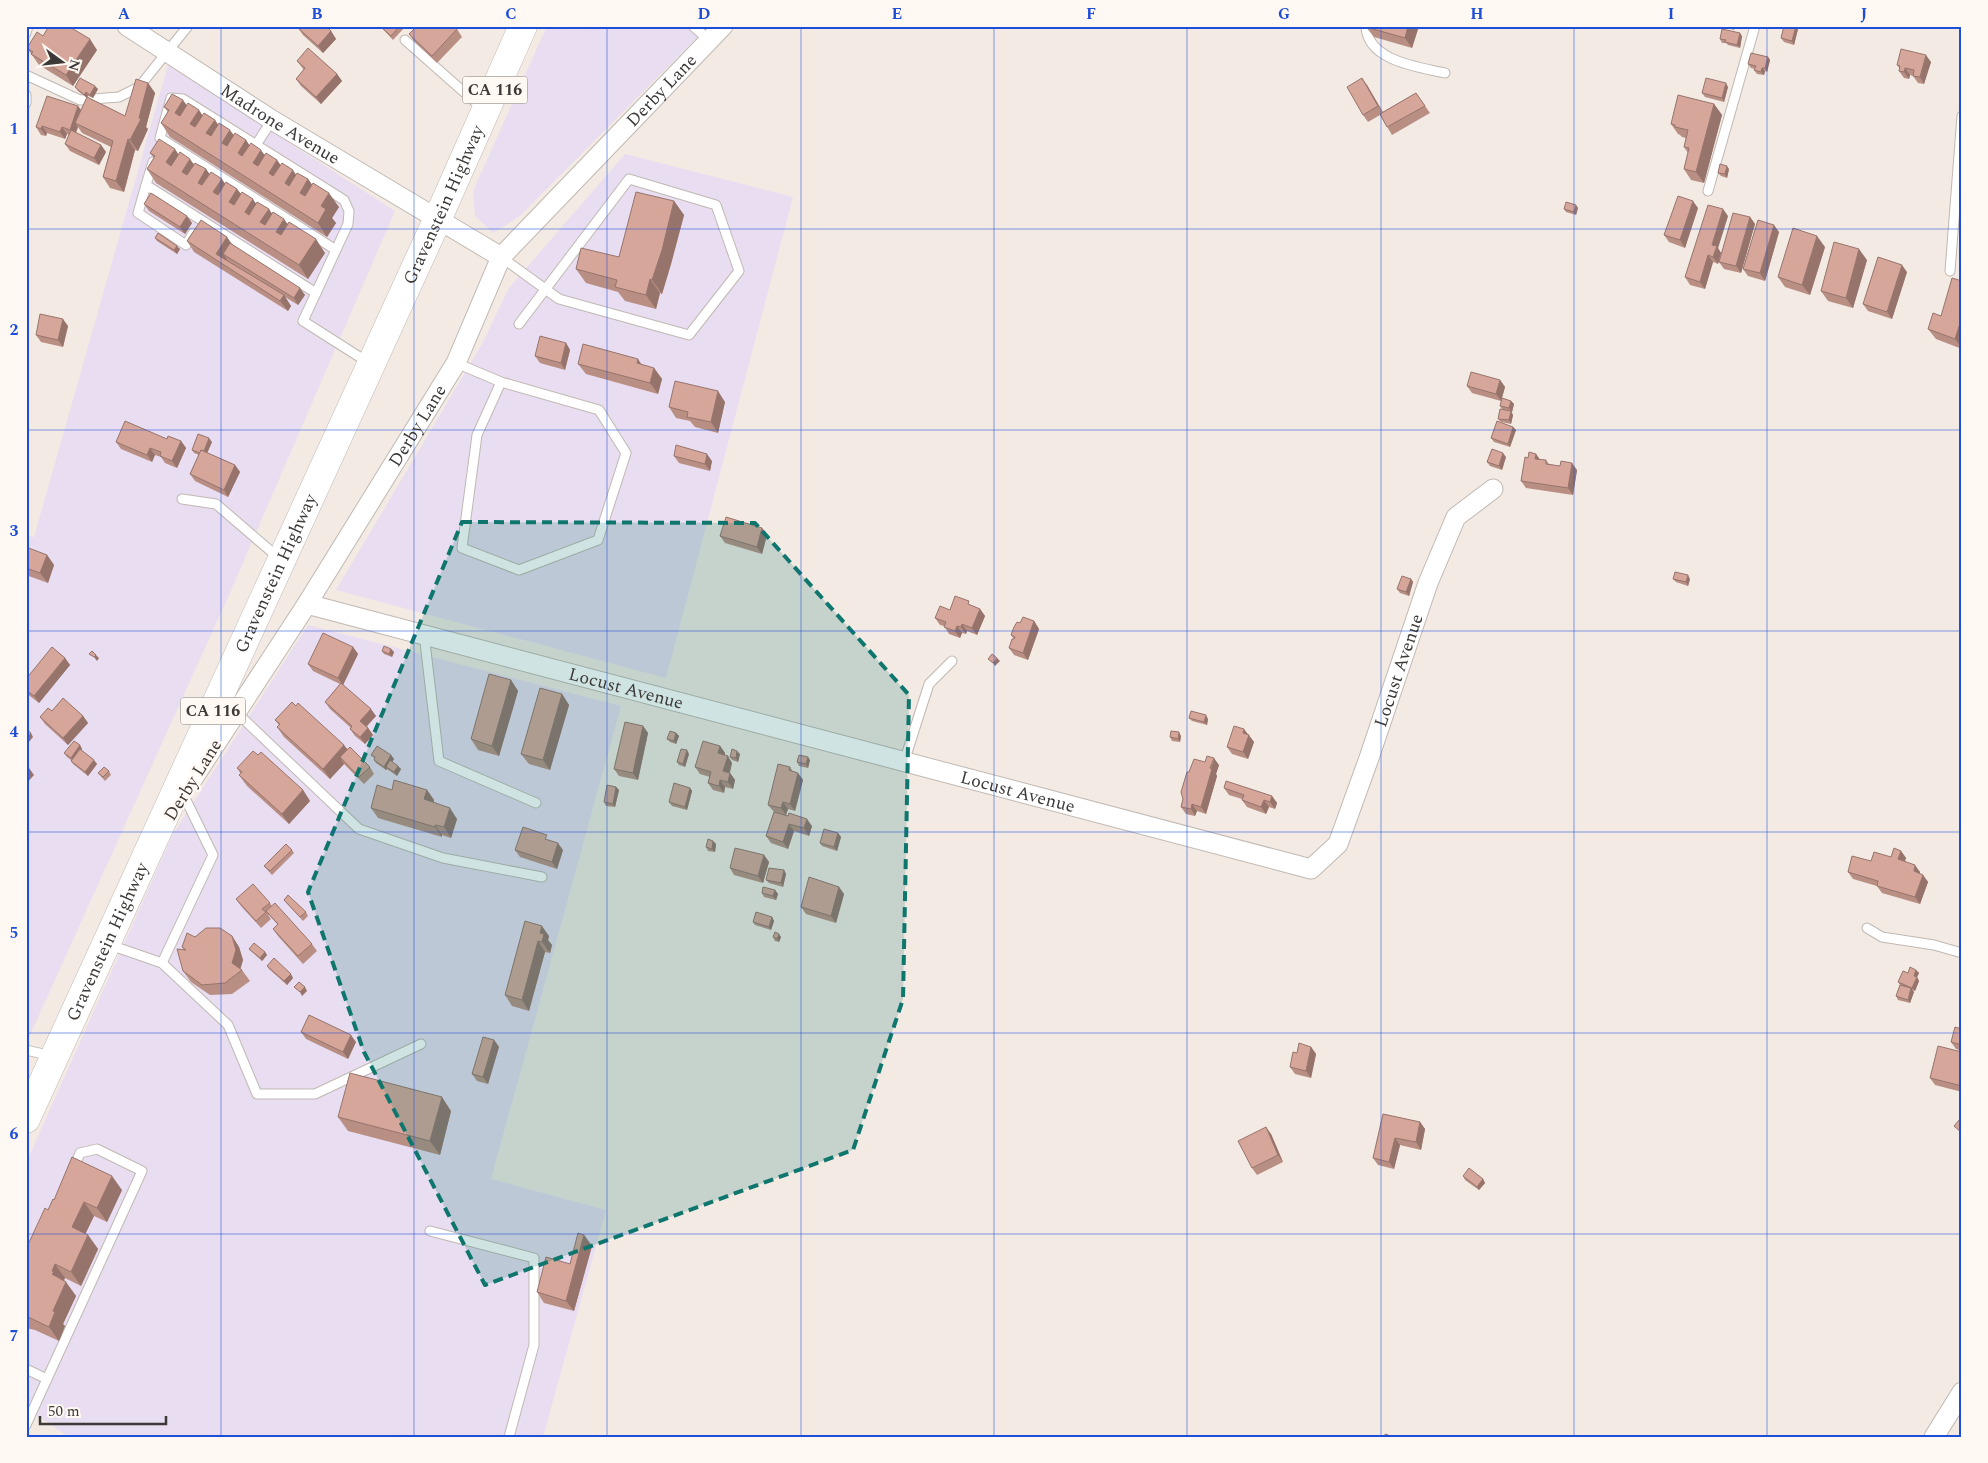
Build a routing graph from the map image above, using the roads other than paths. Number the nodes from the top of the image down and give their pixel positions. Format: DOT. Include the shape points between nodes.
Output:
graph roads {
  1 [pos="28,26"];
  2 [pos="127,26"];
  3 [pos="188,26"];
  4 [pos="523,26"];
  5 [pos="693,26"];
  6 [pos="723,26"];
  7 [pos="1366,26"];
  8 [pos="1754,26"];
  9 [pos="26,32"];
  10 [pos="405,40"];
  11 [pos="709,40"];
  12 [pos="166,52"];
  13 [pos="1445,73"];
  14 [pos="26,75"];
  15 [pos="26,95"];
  16 [pos="26,103"];
  17 [pos="486,111"];
  18 [pos="1962,116"];
  19 [pos="272,120"];
  20 [pos="160,138"];
  21 [pos="256,145"];
  22 [pos="157,148"];
  23 [pos="154,157"];
  24 [pos="146,185"];
  25 [pos="1708,191"];
  26 [pos="438,218"];
  27 [pos="201,220"];
  28 [pos="336,250"];
  29 [pos="501,257"];
  30 [pos="1950,271"];
  31 [pos="545,290"];
  32 [pos="316,293"];
  33 [pos="519,324"];
  34 [pos="456,363"];
  35 [pos="371,365"];
  36 [pos="501,382"];
  37 [pos="1492,489"];
  38 [pos="182,499"];
  39 [pos="282,561"];
  40 [pos="306,604"];
  41 [pos="424,634"];
  42 [pos="952,660"];
  43 [pos="236,712"];
  44 [pos="904,762"];
  45 [pos="183,794"];
  46 [pos="536,803"];
  47 [pos="146,855"];
  48 [pos="542,877"];
  49 [pos="1867,928"];
  50 [pos="106,944"];
  51 [pos="1962,952"];
  52 [pos="162,962"];
  53 [pos="421,1044"];
  54 [pos="26,1050"];
  55 [pos="54,1056"];
  56 [pos="28,1108"];
  57 [pos="69,1179"];
  58 [pos="430,1231"];
  59 [pos="26,1369"];
  60 [pos="47,1380"];
  61 [pos="1962,1392"];
  62 [pos="26,1425"];
  63 [pos="509,1437"];
  64 [pos="1934,1437"];
  1 -- 9 [label="lane"];
  2 -- 12 [label="street, Madrone Avenue"];
  3 -- 12 [label="lane"];
  4 -- 17 [label="main road, Gravenstein Highway / CA 116"];
  5 -- 11 [label="lane"];
  6 -- 11 [label="street, Derby Lane"];
  7 -- 13 [label="lane" via="1375,48 1392,59"];
  8 -- 25 [label="lane"];
  10 -- 17 [label="lane"];
  11 -- 29 [label="street, Derby Lane"];
  12 -- 14 [label="lane" via="139,87 118,97 80,100"];
  12 -- 19 [label="street, Madrone Avenue"];
  15 -- 16 [label="lane"];
  17 -- 26 [label="main road, Gravenstein Highway / CA 116"];
  18 -- 30 [label="lane"];
  19 -- 21 [label="lane"];
  19 -- 26 [label="street, Madrone Avenue"];
  20 -- 21 [label="lane" via="171,98 183,99"];
  20 -- 22 [label="lane"];
  20 -- 28 [label="lane"];
  21 -- 28 [label="lane" via="344,200 349,211 348,224"];
  23 -- 24 [label="lane"];
  24 -- 27 [label="lane"];
  24 -- 27 [label="lane" via="138,213 186,245"];
  26 -- 29 [label="street, Madrone Avenue"];
  26 -- 35 [label="main road, Gravenstein Highway / CA 116"];
  27 -- 32 [label="lane"];
  28 -- 32 [label="lane"];
  29 -- 31 [label="lane"];
  29 -- 34 [label="street, Derby Lane"];
  31 -- 31 [label="lane" via="559,299 689,335 739,271 716,205 629,178"];
  31 -- 33 [label="lane"];
  32 -- 35 [label="lane" via="304,322"];
  34 -- 36 [label="lane"];
  34 -- 40 [label="street, Derby Lane"];
  35 -- 39 [label="main road, Gravenstein Highway / CA 116"];
  36 -- 36 [label="lane" via="599,410 626,453 598,540 519,570 462,548 477,435"];
  37 -- 44 [label="street, Locust Avenue" via="1456,517 1428,583 1338,844 1311,869"];
  38 -- 39 [label="lane" via="216,504"];
  39 -- 47 [label="main road, Gravenstein Highway / CA 116"];
  40 -- 41 [label="street, Locust Avenue"];
  40 -- 43 [label="street, Derby Lane"];
  41 -- 44 [label="street, Locust Avenue"];
  41 -- 46 [label="lane" via="439,761"];
  42 -- 44 [label="lane" via="929,684"];
  43 -- 45 [label="street, Derby Lane"];
  43 -- 48 [label="lane" via="359,829 443,858"];
  45 -- 47 [label="street, Derby Lane"];
  45 -- 52 [label="lane" via="213,855"];
  47 -- 50 [label="main road, Gravenstein Highway / CA 116"];
  49 -- 51 [label="lane" via="1882,937"];
  50 -- 52 [label="lane"];
  50 -- 55 [label="main road, Gravenstein Highway / CA 116"];
  52 -- 53 [label="lane" via="228,1025 257,1094 315,1094"];
  54 -- 55 [label="lane"];
  55 -- 56 [label="main road, Gravenstein Highway / CA 116"];
  57 -- 60 [label="lane" via="80,1153 97,1149 142,1171"];
  58 -- 63 [label="lane" via="534,1258 534,1344"];
  59 -- 60 [label="lane"];
  60 -- 62 [label="lane"];
  61 -- 64 [label="street"];
}
